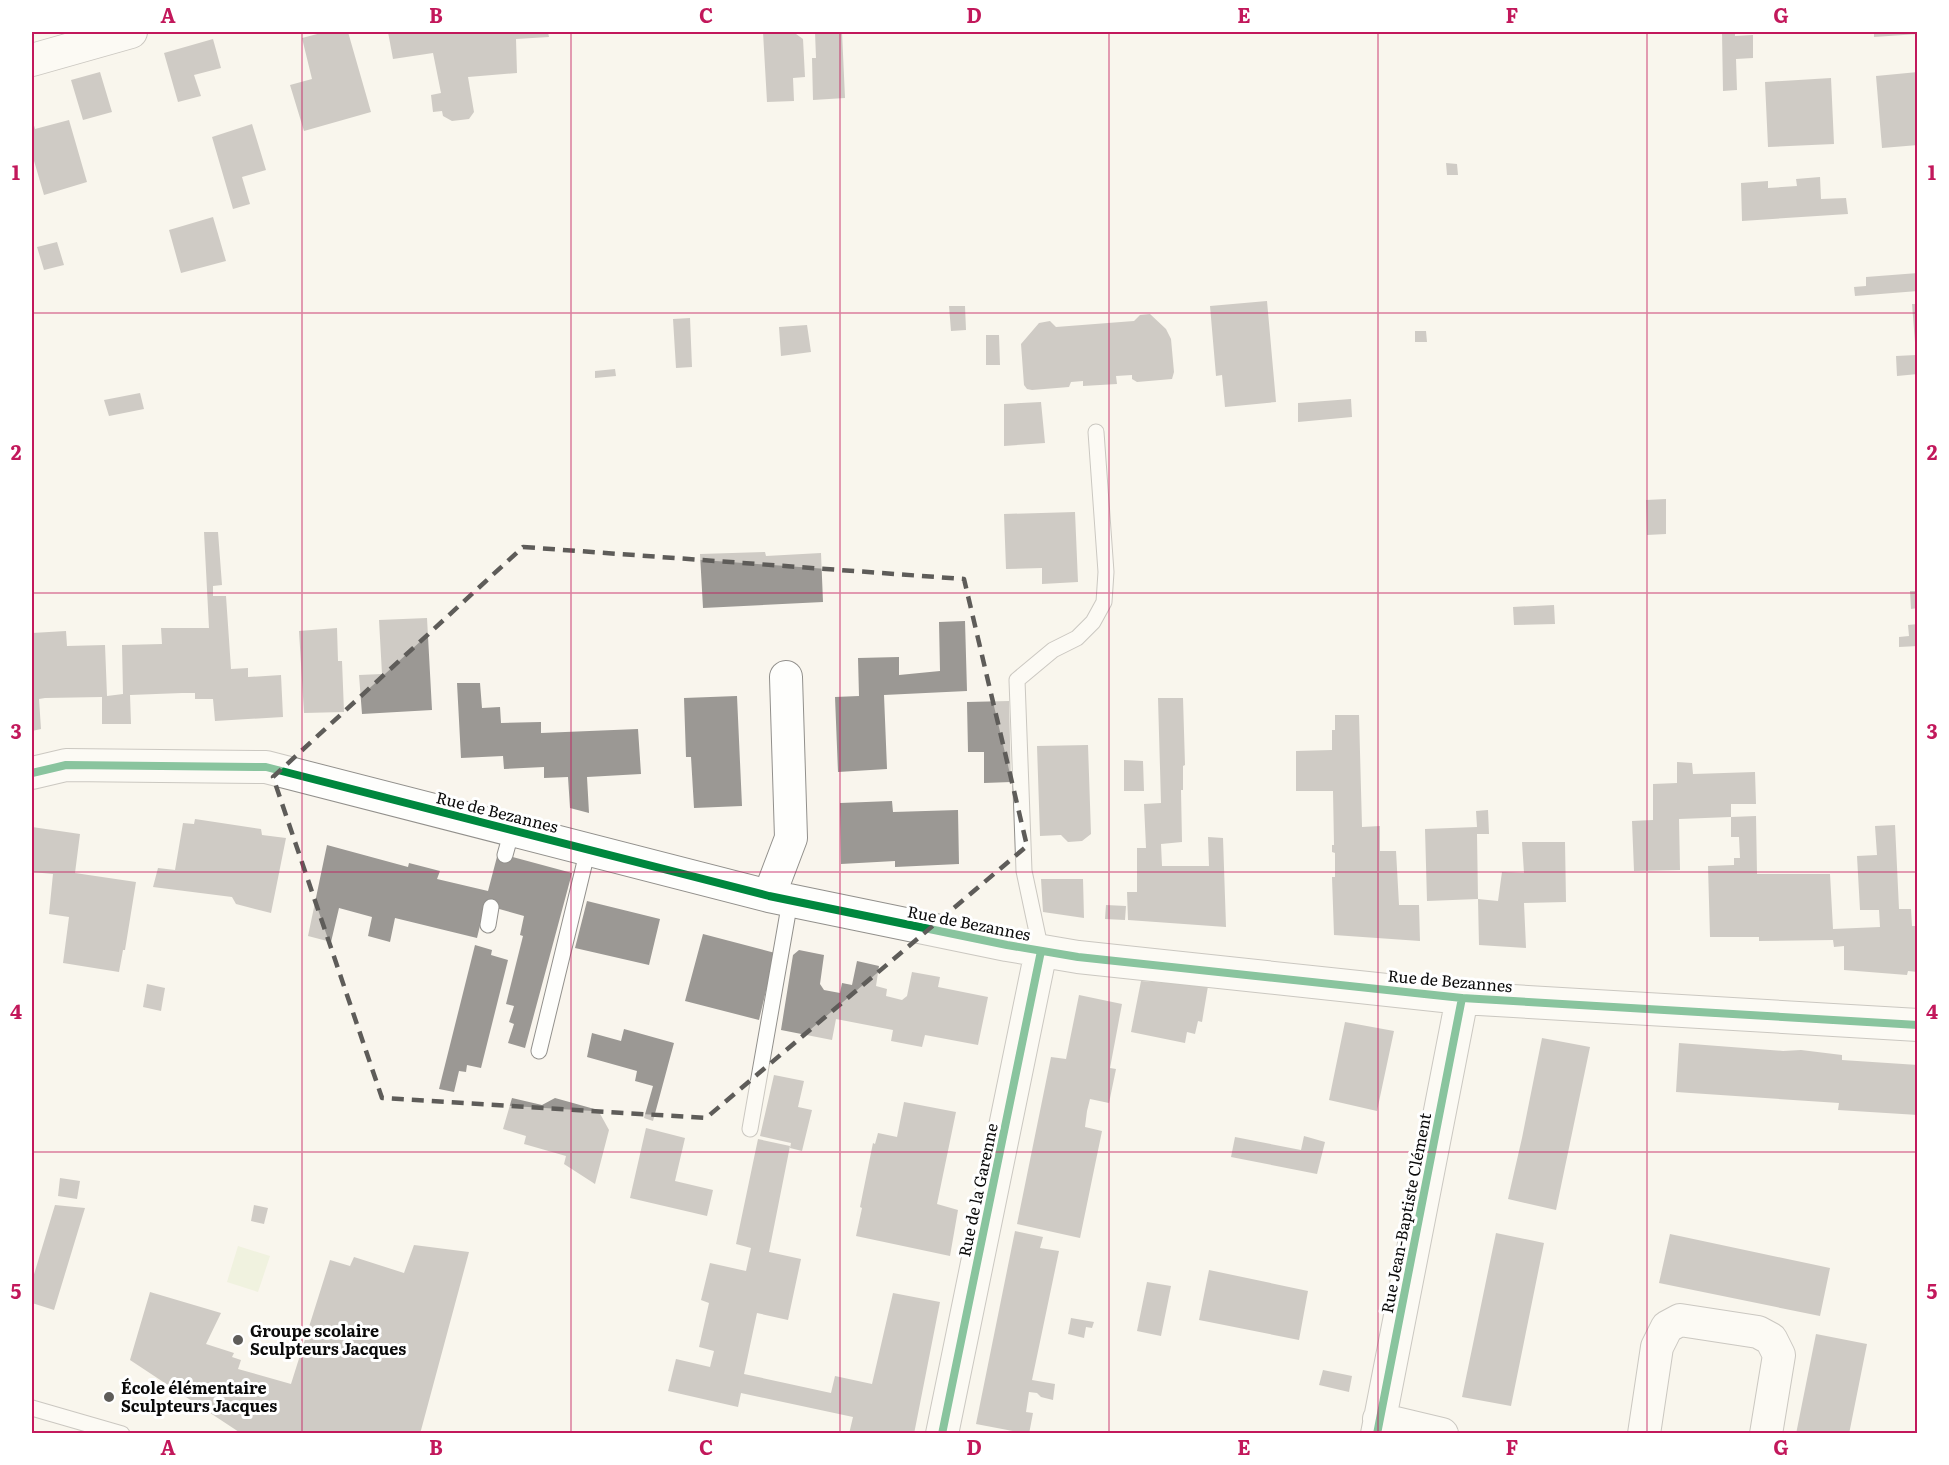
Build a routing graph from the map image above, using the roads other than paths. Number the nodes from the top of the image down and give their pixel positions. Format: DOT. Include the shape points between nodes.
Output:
graph roads {
  1 [pos="131,32"];
  2 [pos="32,60"];
  3 [pos="1096,432"];
  4 [pos="786,677"];
  5 [pos="32,773"];
  6 [pos="588,849"];
  7 [pos="779,898"];
  8 [pos="491,907"];
  9 [pos="488,925"];
  10 [pos="1041,951"];
  11 [pos="1462,998"];
  12 [pos="1917,1025"];
  13 [pos="539,1051"];
  14 [pos="750,1129"];
  15 [pos="32,1408"];
  16 [pos="1378,1426"];
  17 [pos="122,1434"];
  18 [pos="942,1434"];
  19 [pos="1442,1434"];
  20 [pos="1644,1434"];
  21 [pos="1766,1434"];
  1 -- 2 [label="street"];
  3 -- 10 [label="lane" via="1106,572 1104,602 1093,622 1077,638 1053,650 1017,680 1023,871"];
  4 -- 7 [label="street" via="791,838"];
  5 -- 6 [label="street, Rue de Bezannes" via="66,765 266,766 508,842"];
  6 -- 7 [label="street, Rue de Bezannes"];
  6 -- 13 [label="lane"];
  7 -- 10 [label="street, Rue de Bezannes"];
  7 -- 14 [label="lane"];
  8 -- 9 [label="lane"];
  10 -- 11 [label="street, Rue de Bezannes"];
  10 -- 18 [label="street, Rue de la Garenne"];
  11 -- 12 [label="street, Rue de Bezannes"];
  11 -- 16 [label="street, Rue Jean-Baptiste Clément"];
  15 -- 17 [label="lane"];
  16 -- 19 [label="street"];
  20 -- 21 [label="street" via="1657,1347 1667,1327 1680,1320 1758,1332 1771,1339 1779,1356"];
}
